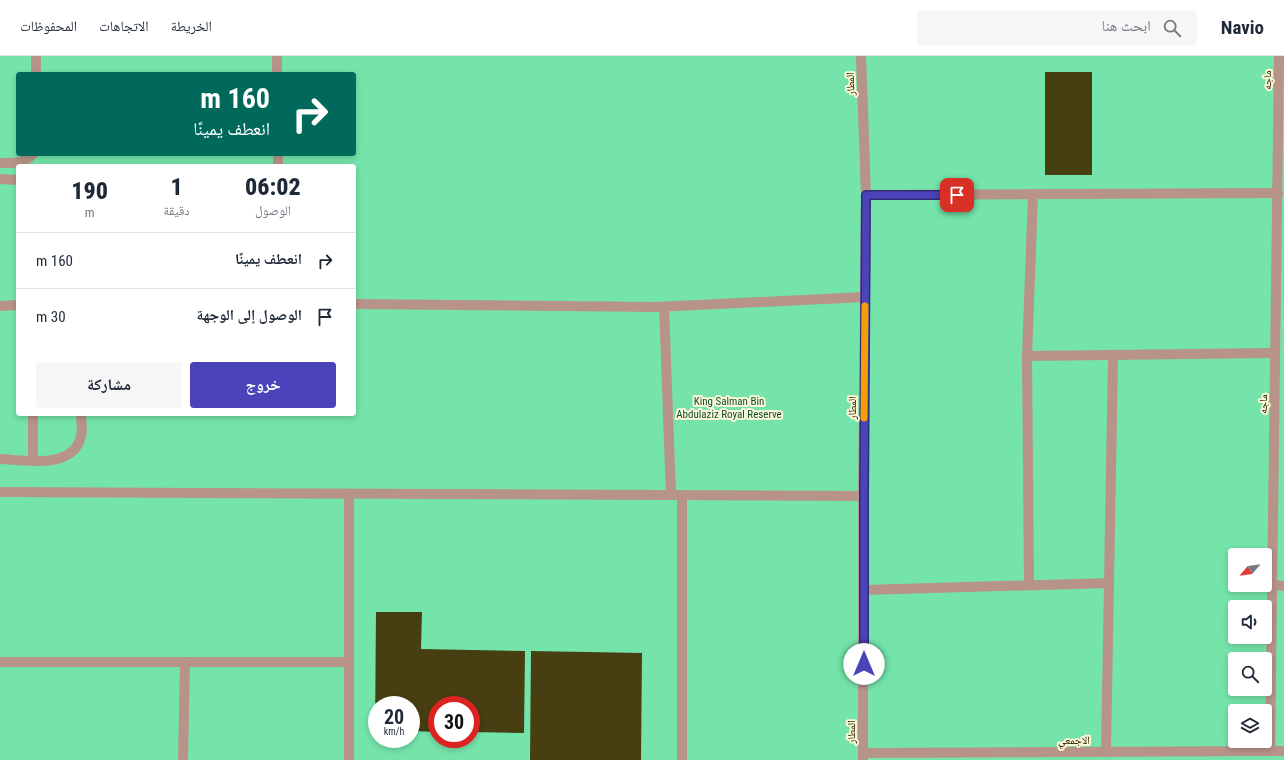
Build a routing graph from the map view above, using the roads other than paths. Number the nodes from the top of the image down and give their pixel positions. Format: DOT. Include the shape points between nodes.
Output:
graph roads {
  1 [pos="36,56"];
  2 [pos="277,56"];
  3 [pos="862,56"];
  4 [pos="1279,56"];
  5 [pos="36,72"];
  6 [pos="277,72"];
  7 [pos="31,156"];
  8 [pos="0,163"];
  9 [pos="16,164"];
  10 [pos="16,164"];
  11 [pos="0,179"];
  12 [pos="16,180"];
  13 [pos="1278,193"];
  14 [pos="1033,194"];
  15 [pos="866,195"];
  16 [pos="865,297"];
  17 [pos="356,304"];
  18 [pos="16,305"];
  19 [pos="0,306"];
  20 [pos="664,307"];
  21 [pos="1276,354"];
  22 [pos="1027,356"];
  23 [pos="1113,356"];
  24 [pos="33,416"];
  25 [pos="81,416"];
  26 [pos="0,459"];
  27 [pos="33,460"];
  28 [pos="0,492"];
  29 [pos="349,494"];
  30 [pos="671,495"];
  31 [pos="682,495"];
  32 [pos="864,496"];
  33 [pos="1109,583"];
  34 [pos="1029,585"];
  35 [pos="1272,585"];
  36 [pos="1284,586"];
  37 [pos="864,590"];
  38 [pos="1272,592"];
  39 [pos="0,662"];
  40 [pos="185,662"];
  41 [pos="349,662"];
  42 [pos="1284,751"];
  43 [pos="1106,752"];
  44 [pos="1270,752"];
  45 [pos="1029,756"];
  46 [pos="863,757"];
  47 [pos="183,760"];
  48 [pos="349,760"];
  49 [pos="682,760"];
  1 -- 5 [label="street"];
  2 -- 6 [label="street"];
  3 -- 15 [label="street, المطار"];
  4 -- 13 [label="street, ماجه"];
  7 -- 9 [label="street"];
  8 -- 10 [label="street"];
  11 -- 12 [label="street"];
  13 -- 14 [label="street"];
  13 -- 21 [label="street, ماجه"];
  14 -- 15 [label="street"];
  14 -- 22 [label="street"];
  15 -- 16 [label="street, المطار"];
  16 -- 20 [label="street"];
  16 -- 32 [label="street, المطار"];
  17 -- 20 [label="street"];
  18 -- 19 [label="street"];
  20 -- 30 [label="street"];
  21 -- 23 [label="street"];
  21 -- 35 [label="street, ماجه"];
  22 -- 23 [label="street"];
  22 -- 34 [label="street"];
  23 -- 33 [label="street"];
  24 -- 27 [label="street"];
  25 -- 27 [label="street" via="81,436 73,451 56,460"];
  26 -- 27 [label="street"];
  28 -- 29 [label="street"];
  29 -- 30 [label="street"];
  29 -- 41 [label="street"];
  30 -- 31 [label="street"];
  31 -- 32 [label="street"];
  31 -- 49 [label="street"];
  32 -- 37 [label="street, المطار"];
  33 -- 34 [label="street"];
  33 -- 43 [label="street"];
  34 -- 37 [label="street"];
  35 -- 36 [label="street"];
  37 -- 46 [label="street, المطار"];
  38 -- 44 [label="street, ماجه"];
  39 -- 40 [label="street"];
  40 -- 41 [label="street"];
  40 -- 47 [label="street"];
  41 -- 48 [label="street"];
  42 -- 44 [label="street, الاجمعي"];
  43 -- 44 [label="street, الاجمعي"];
  43 -- 45 [label="street, الاجمعي"];
  45 -- 46 [label="street, الاجمعي"];
}
